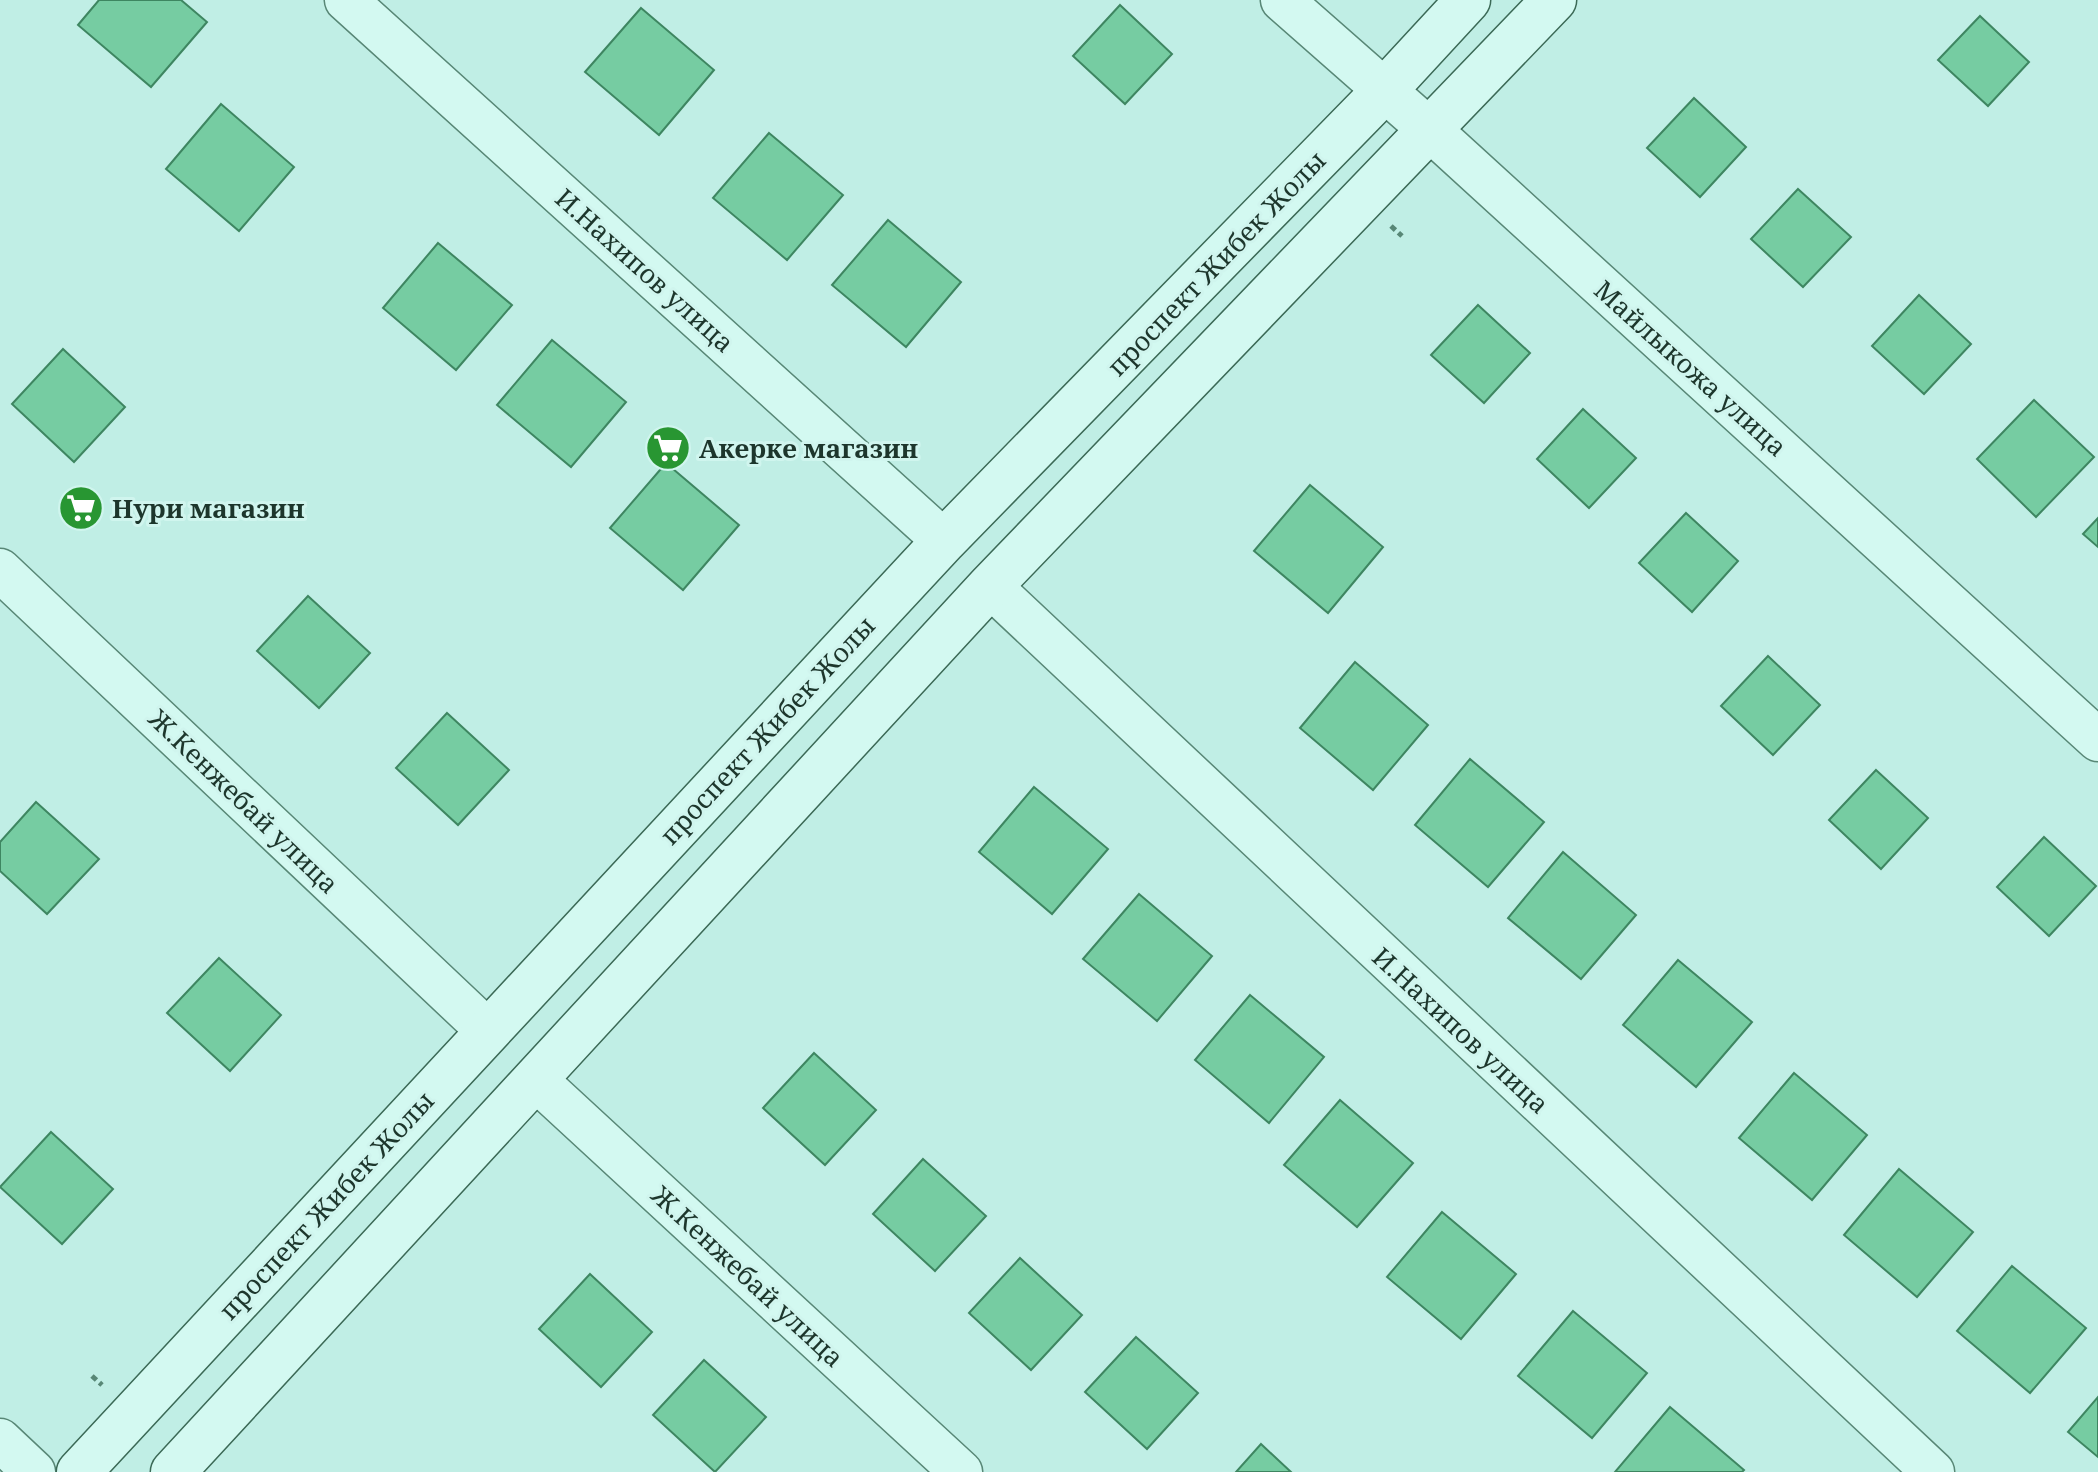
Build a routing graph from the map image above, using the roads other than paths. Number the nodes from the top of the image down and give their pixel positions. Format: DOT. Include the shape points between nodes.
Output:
graph roads {
  1 [pos="346,0"];
  2 [pos="1282,0"];
  3 [pos="1468,0"];
  4 [pos="1554,0"];
  5 [pos="1384,91"];
  6 [pos="1429,130"];
  7 [pos="944,541"];
  8 [pos="0,570"];
  9 [pos="990,586"];
  10 [pos="2098,740"];
  11 [pos="488,1031"];
  12 [pos="535,1079"];
  13 [pos="0,1440"];
  14 [pos="34,1472"];
  15 [pos="79,1472"];
  16 [pos="173,1472"];
  17 [pos="961,1472"];
  18 [pos="1933,1472"];
  1 -- 7 [label="street, И.Нахипов улица"];
  2 -- 5 [label="street, Майлыкожа улица"];
  3 -- 5 [label="street, проспект Жибек Жолы"];
  4 -- 6 [label="street"];
  5 -- 6 [label="street, Майлыкожа улица"];
  5 -- 7 [label="street, проспект Жибек Жолы"];
  6 -- 9 [label="street"];
  6 -- 10 [label="street, Майлыкожа улица"];
  7 -- 11 [label="street, проспект Жибек Жолы"];
  8 -- 11 [label="street, Ж.Кенжебай улица"];
  9 -- 12 [label="street"];
  9 -- 18 [label="street, И.Нахипов улица"];
  11 -- 15 [label="street, проспект Жибек Жолы"];
  12 -- 16 [label="street"];
  12 -- 17 [label="street, Ж.Кенжебай улица"];
  13 -- 14 [label="street"];
}
